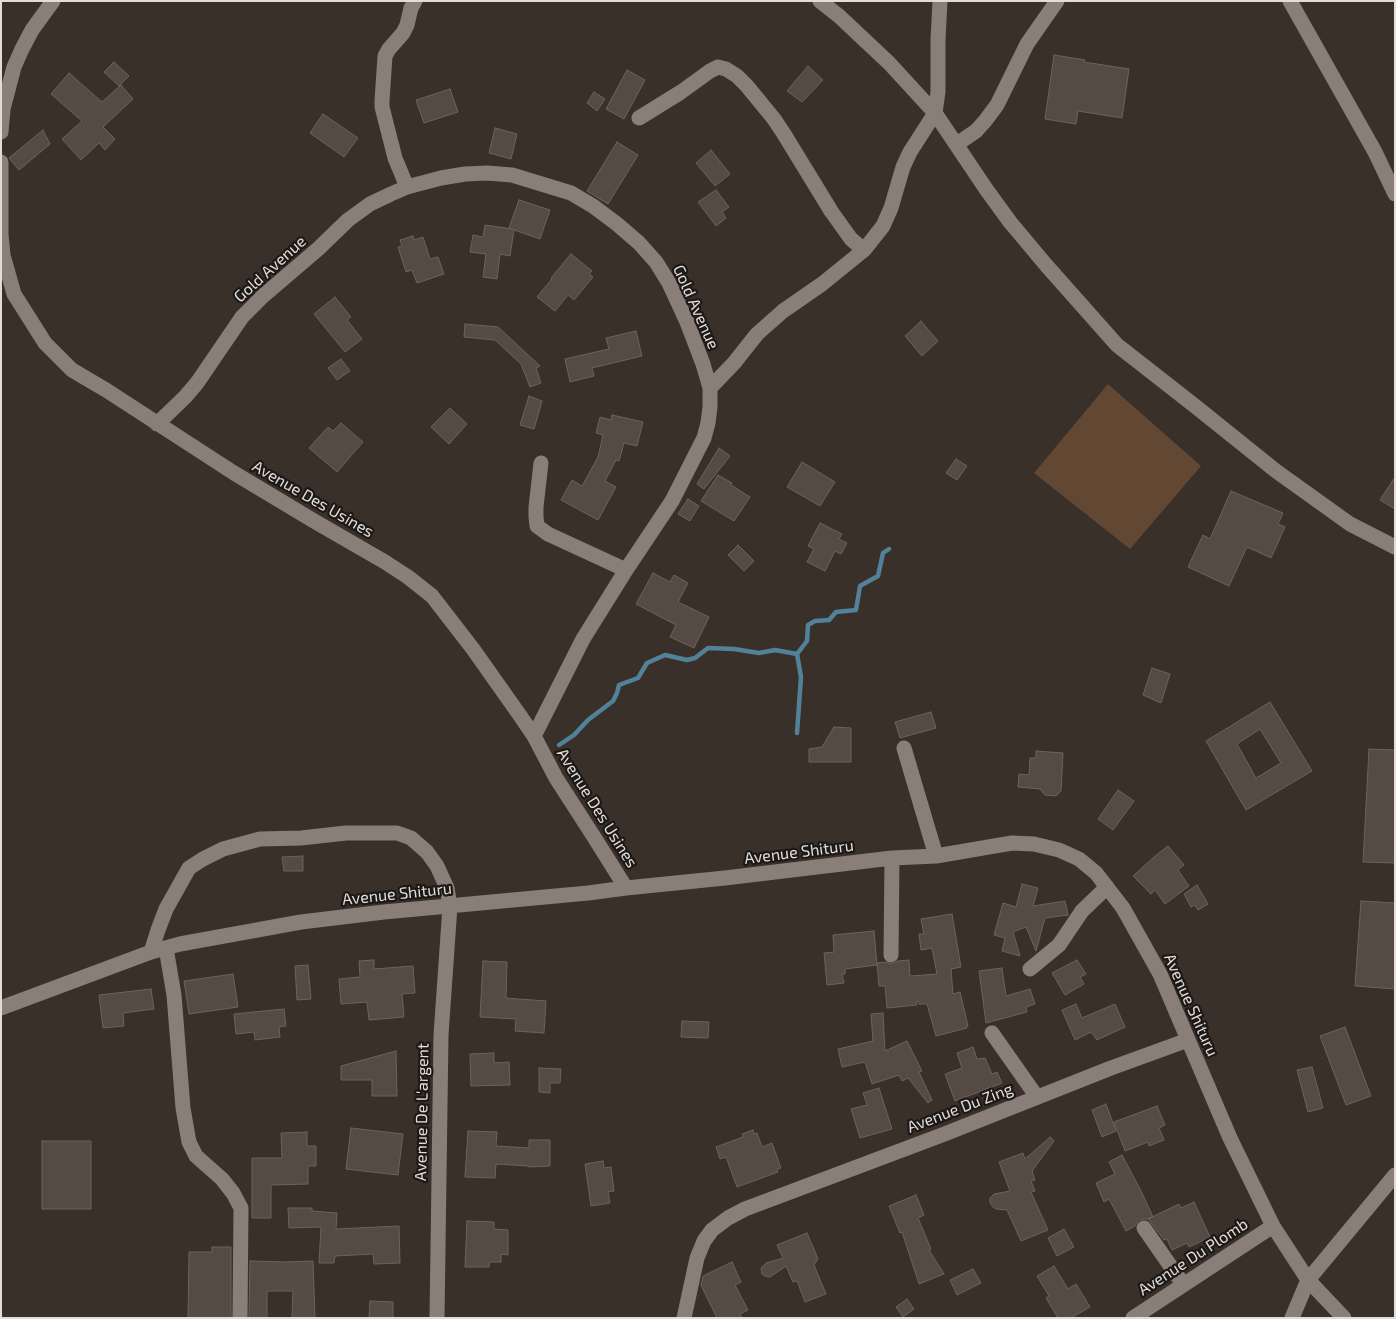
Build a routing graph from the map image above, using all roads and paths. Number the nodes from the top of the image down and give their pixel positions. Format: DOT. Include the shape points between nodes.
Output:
graph roads {
  1 [pos="53,1"];
  2 [pos="416,1"];
  3 [pos="820,1"];
  4 [pos="940,1"];
  5 [pos="1057,1"];
  6 [pos="1290,1"];
  7 [pos="935,113"];
  8 [pos="639,118"];
  9 [pos="1,132"];
  10 [pos="957,144"];
  11 [pos="1,162"];
  12 [pos="407,187"];
  13 [pos="1395,194"];
  14 [pos="864,250"];
  15 [pos="710,388"];
  16 [pos="157,424"];
  17 [pos="541,463"];
  18 [pos="1395,548"];
  19 [pos="626,570"];
  20 [pos="534,736"];
  21 [pos="904,748"];
  22 [pos="936,856"];
  23 [pos="892,858"];
  24 [pos="1107,887"];
  25 [pos="626,888"];
  26 [pos="450,906"];
  27 [pos="166,948"];
  28 [pos="152,952"];
  29 [pos="891,955"];
  30 [pos="1030,969"];
  31 [pos="1,1008"];
  32 [pos="992,1033"];
  33 [pos="1188,1040"];
  34 [pos="1037,1097"];
  35 [pos="1395,1175"];
  36 [pos="1273,1226"];
  37 [pos="1144,1228"];
  38 [pos="1308,1280"];
  39 [pos="1183,1284"];
  40 [pos="240,1318"];
  41 [pos="437,1318"];
  42 [pos="684,1318"];
  43 [pos="1133,1318"];
  44 [pos="1292,1318"];
  45 [pos="1344,1318"];
  1 -- 9 [label="street" via="32,30 14,67 3,109"];
  2 -- 12 [label="street" via="407,26 385,56 382,101"];
  3 -- 7 [label="street" via="889,63"];
  4 -- 7 [label="street"];
  5 -- 10 [label="street" via="1027,44 986,121"];
  6 -- 13 [label="street" via="1375,152"];
  7 -- 10 [label="street"];
  7 -- 14 [label="street" via="902,168 884,226"];
  8 -- 14 [label="street" via="710,71 718,67 726,69 747,86 774,119 831,211 851,239"];
  10 -- 18 [label="street" via="1010,222 1117,345 1276,471 1350,524"];
  11 -- 16 [label="street, Avenue Des Usines" via="3,255 14,294 45,343 72,370"];
  12 -- 15 [label="street, Gold Avenue" via="465,174 512,175 571,193 593,206 639,243 656,262 687,322"];
  12 -- 16 [label="street, Gold Avenue" via="370,204 348,220 263,296 242,317 185,397"];
  14 -- 15 [label="street" via="768,324"];
  15 -- 19 [label="street, Gold Avenue" via="704,438 672,501"];
  16 -- 20 [label="street, Avenue Des Usines" via="385,562 432,596 473,648"];
  17 -- 19 [label="street" via="537,526"];
  19 -- 20 [label="street, Gold Avenue" via="583,639"];
  20 -- 25 [label="street, Avenue Des Usines" via="556,778"];
  21 -- 22 [label="street"];
  22 -- 23 [label="street, Avenue Shituru"];
  22 -- 24 [label="street, Avenue Shituru" via="1012,842 1034,844 1079,859"];
  23 -- 25 [label="street, Avenue Shituru"];
  23 -- 29 [label="street"];
  24 -- 30 [label="street" via="1082,911 1059,945"];
  24 -- 33 [label="street, Avenue Shituru" via="1143,941"];
  25 -- 26 [label="street, Avenue Shituru"];
  26 -- 27 [label="street, Avenue Shituru" via="301,922"];
  26 -- 28 [label="street, Avenue De L'argent" via="447,888 427,852 411,838 397,833 260,840 223,849 189,868 166,908"];
  26 -- 41 [label="street, Avenue De L'argent" via="441,1036"];
  27 -- 28 [label="street, Avenue Shituru"];
  27 -- 40 [label="street" via="189,1142 196,1156 233,1193 240,1208"];
  28 -- 31 [label="street, Avenue Shituru"];
  32 -- 34 [label="street"];
  33 -- 34 [label="street, Avenue Du Zing"];
  33 -- 36 [label="street, Avenue Shituru" via="1230,1138"];
  34 -- 42 [label="street, Avenue Du Zing" via="728,1218 704,1241 697,1258"];
  35 -- 38 [label="street"];
  36 -- 38 [label="street, Avenue Shituru"];
  36 -- 39 [label="street, Avenue Du Plomb"];
  37 -- 39 [label="street"];
  38 -- 44 [label="street"];
  38 -- 45 [label="street, Avenue Shituru"];
  39 -- 43 [label="street, Avenue Du Plomb"];
}
